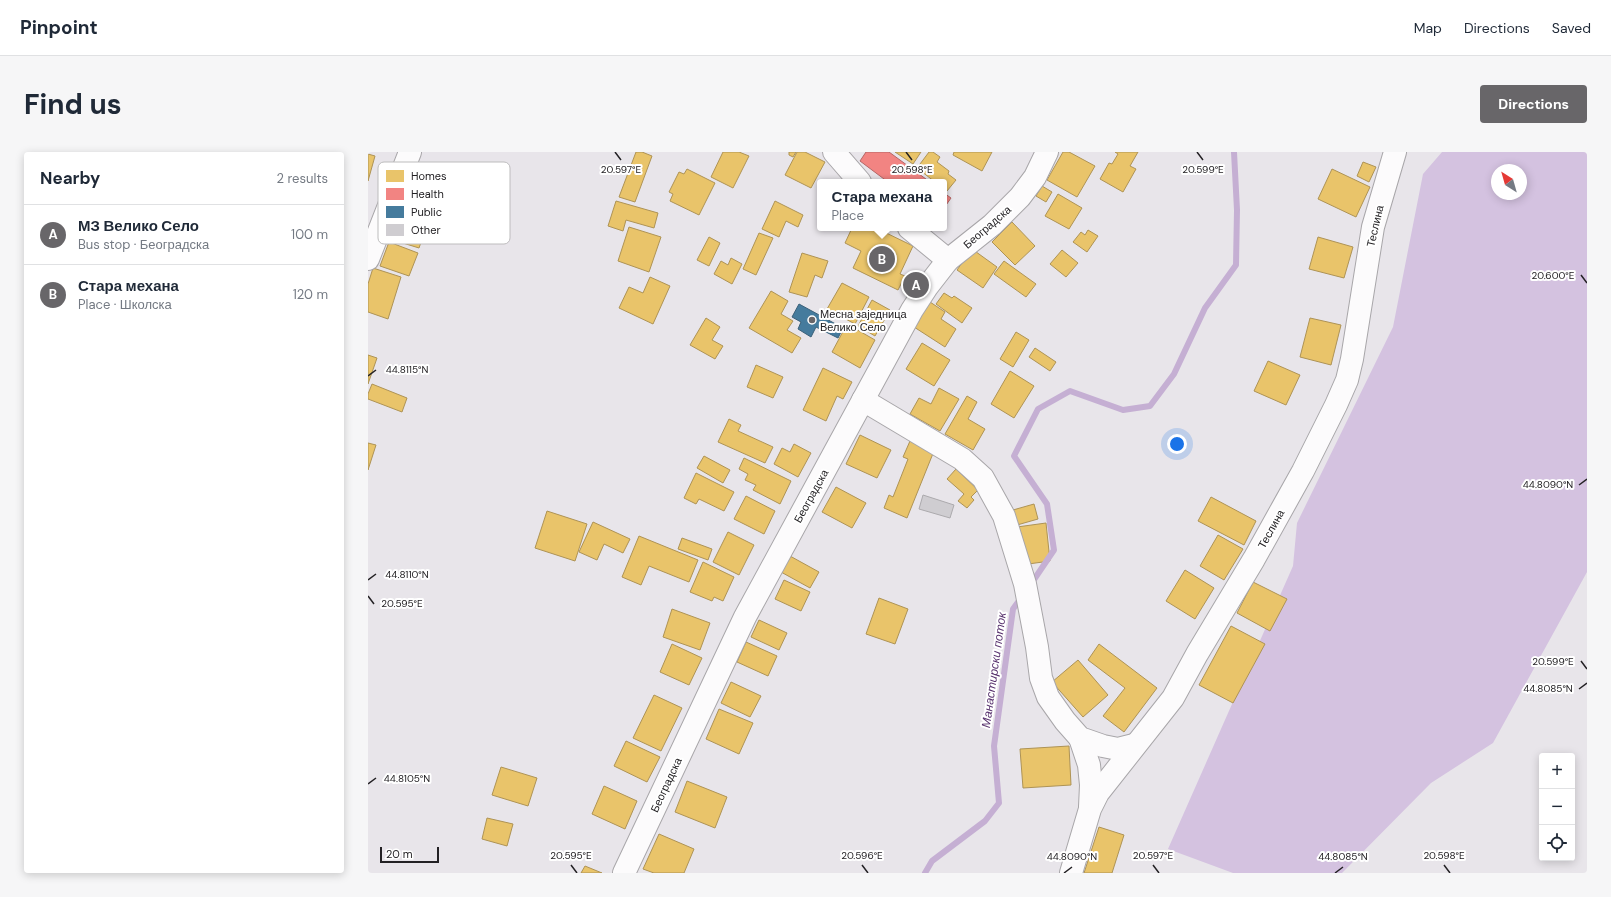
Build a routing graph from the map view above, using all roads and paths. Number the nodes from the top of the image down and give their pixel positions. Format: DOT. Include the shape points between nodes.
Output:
graph roads {
  1 [pos="410,152"];
  2 [pos="834,152"];
  3 [pos="1047,152"];
  4 [pos="1395,152"];
  5 [pos="405,162"];
  6 [pos="857,179"];
  7 [pos="378,221"];
  8 [pos="913,231"];
  9 [pos="373,232"];
  10 [pos="368,259"];
  11 [pos="948,260"];
  12 [pos="863,400"];
  13 [pos="1080,738"];
  14 [pos="1134,746"];
  15 [pos="1090,809"];
  16 [pos="624,873"];
  17 [pos="1071,873"];
  1 -- 5 [label="street"];
  2 -- 6 [label="street"];
  3 -- 11 [label="street, Београдска" via="1035,177 1020,197 992,225"];
  4 -- 14 [label="street, Теслина" via="1373,227 1347,380 1303,471 1254,559 1173,698"];
  7 -- 9 [label="street"];
  8 -- 11 [label="street"];
  9 -- 10 [label="street"];
  11 -- 12 [label="street, Београдска" via="912,310"];
  12 -- 13 [label="street" via="962,459 983,478 1004,516 1027,592 1038,647 1041,678 1048,697"];
  12 -- 16 [label="street, Београдска" via="745,617"];
  13 -- 14 [label="street" via="1118,749"];
  13 -- 15 [label="street" via="1089,765"];
  14 -- 15 [label="street, Теслина" via="1098,794"];
  15 -- 17 [label="street, Теслина"];
}
